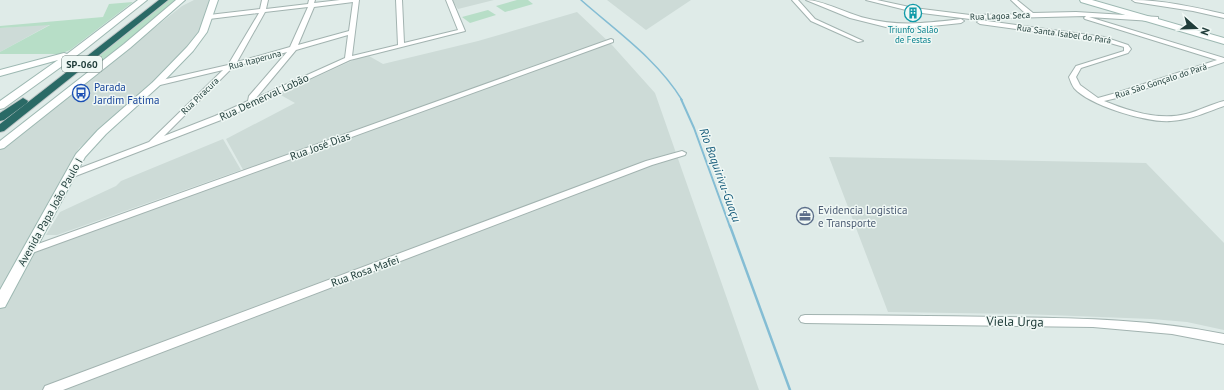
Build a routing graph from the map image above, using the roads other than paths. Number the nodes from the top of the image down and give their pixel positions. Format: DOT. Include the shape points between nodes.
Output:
graph roads {
  1 [pos="143,0"];
  2 [pos="156,0"];
  3 [pos="164,0"];
  4 [pos="181,0"];
  5 [pos="214,0"];
  6 [pos="265,0"];
  7 [pos="355,0"];
  8 [pos="400,0"];
  9 [pos="449,0"];
  10 [pos="795,0"];
  11 [pos="809,0"];
  12 [pos="869,0"];
  13 [pos="1014,0"];
  14 [pos="1085,0"];
  15 [pos="1095,0"];
  16 [pos="1135,0"];
  17 [pos="312,2"];
  18 [pos="263,10"];
  19 [pos="1078,14"];
  20 [pos="950,15"];
  21 [pos="1031,15"];
  22 [pos="1224,16"];
  23 [pos="209,17"];
  24 [pos="1154,19"];
  25 [pos="981,20"];
  26 [pos="961,21"];
  27 [pos="352,32"];
  28 [pos="1224,40"];
  29 [pos="610,41"];
  30 [pos="860,41"];
  31 [pos="401,45"];
  32 [pos="80,49"];
  33 [pos="294,49"];
  34 [pos="348,59"];
  35 [pos="1224,60"];
  36 [pos="231,66"];
  37 [pos="0,73"];
  38 [pos="156,84"];
  39 [pos="1097,100"];
  40 [pos="252,103"];
  41 [pos="1224,103"];
  42 [pos="0,106"];
  43 [pos="0,118"];
  44 [pos="0,129"];
  45 [pos="0,146"];
  46 [pos="149,146"];
  47 [pos="682,153"];
  48 [pos="70,175"];
  49 [pos="28,251"];
  50 [pos="0,303"];
  51 [pos="804,318"];
  52 [pos="1224,339"];
  53 [pos="49,390"];
  1 -- 32 [label="street"];
  2 -- 43 [label="highway, SP-060"];
  3 -- 44 [label="highway, SP-060"];
  4 -- 45 [label="street"];
  5 -- 23 [label="street, Avenida Papa João Paulo I"];
  6 -- 18 [label="street, Rua Piracura"];
  7 -- 17 [label="street"];
  7 -- 27 [label="street"];
  8 -- 31 [label="street"];
  9 -- 31 [label="street, Rua Demerval Lobão" via="462,31"];
  10 -- 30 [label="street" via="813,20"];
  11 -- 26 [label="street" via="853,16 895,26"];
  12 -- 20 [label="street, Rua Lagoa Seca"];
  13 -- 21 [label="street"];
  14 -- 24 [label="street"];
  15 -- 24 [label="street"];
  16 -- 22 [label="street"];
  17 -- 18 [label="street"];
  17 -- 33 [label="street"];
  18 -- 23 [label="street"];
  18 -- 36 [label="street, Rua Piracura"];
  19 -- 21 [label="street, Rua Lagoa Seca"];
  19 -- 24 [label="street, Rua Lagoa Seca"];
  19 -- 35 [label="street"];
  20 -- 25 [label="street, Rua Lagoa Seca"];
  20 -- 26 [label="street"];
  21 -- 25 [label="street, Rua Lagoa Seca"];
  23 -- 38 [label="street, Avenida Papa João Paulo I" via="203,32 190,49"];
  24 -- 28 [label="street"];
  25 -- 26 [label="street"];
  25 -- 39 [label="street, Rua Santa Isabel do Pará" via="1104,38 1126,46 1126,52 1087,63 1073,72 1073,80 1078,87"];
  27 -- 33 [label="street, Rua Itaperuna"];
  27 -- 34 [label="street"];
  29 -- 49 [label="street, Rua José Dias"];
  31 -- 34 [label="street, Rua Demerval Lobão"];
  32 -- 37 [label="street" via="46,62"];
  32 -- 42 [label="street"];
  33 -- 36 [label="street, Rua Itaperuna"];
  33 -- 40 [label="street" via="252,98"];
  34 -- 40 [label="street, Rua Demerval Lobão"];
  35 -- 39 [label="street, Rua São Gonçalo do Pará"];
  36 -- 38 [label="street, Rua Itaperuna"];
  36 -- 46 [label="street, Rua Piracura"];
  38 -- 48 [label="street, Avenida Papa João Paulo I" via="92,142 80,156"];
  39 -- 41 [label="street, Rua Santa Isabel do Pará" via="1126,112 1162,119 1195,115"];
  40 -- 46 [label="street, Rua Demerval Lobão"];
  46 -- 48 [label="street, Rua Demerval Lobão"];
  47 -- 53 [label="street, Rua Rosa Mafei"];
  48 -- 49 [label="street, Avenida Papa João Paulo I"];
  49 -- 50 [label="street, Avenida Papa João Paulo I"];
  51 -- 52 [label="street, Viela Urga" via="1086,322 1185,330"];
}
